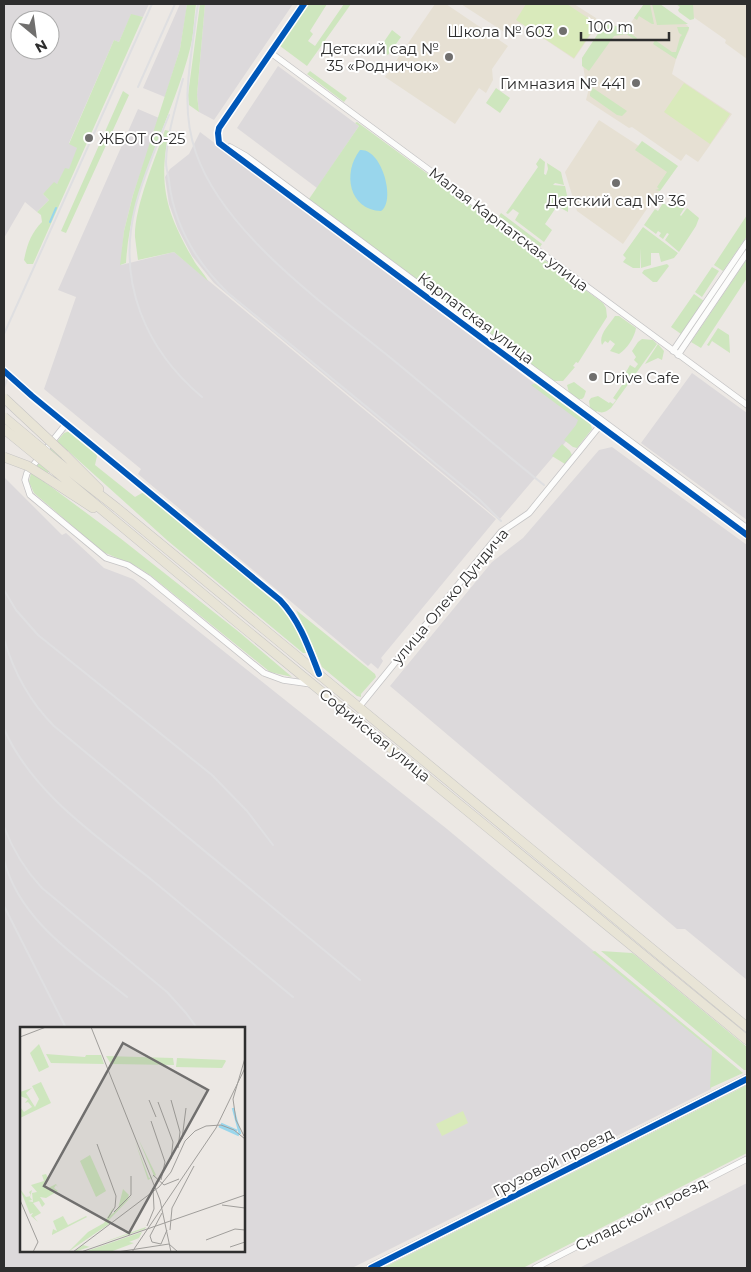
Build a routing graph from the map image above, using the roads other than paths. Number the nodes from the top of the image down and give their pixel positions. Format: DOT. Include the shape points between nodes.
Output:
graph roads {
  1 [pos="304,4"];
  2 [pos="270,53"];
  3 [pos="747,242"];
  4 [pos="747,253"];
  5 [pos="676,353"];
  6 [pos="4,371"];
  7 [pos="4,398"];
  8 [pos="747,405"];
  9 [pos="4,417"];
  10 [pos="66,424"];
  11 [pos="602,424"];
  12 [pos="4,429"];
  13 [pos="4,457"];
  14 [pos="56,466"];
  15 [pos="117,508"];
  16 [pos="108,516"];
  17 [pos="747,528"];
  18 [pos="747,535"];
  19 [pos="319,674"];
  20 [pos="312,684"];
  21 [pos="358,706"];
  22 [pos="747,1026"];
  23 [pos="747,1040"];
  24 [pos="747,1079"];
  25 [pos="747,1159"];
  26 [pos="371,1268"];
  27 [pos="535,1268"];
  1 -- 2 [label="street"];
  2 -- 5 [label="street, Малая Карпатская улица"];
  2 -- 11 [label="street, Карпатская улица" via="219,128 218,139 246,156"];
  3 -- 5 [label="street"];
  4 -- 5 [label="street"];
  5 -- 8 [label="street, Малая Карпатская улица"];
  6 -- 10 [label="street"];
  7 -- 15 [label="main road, bridge"];
  9 -- 14 [label="main road, Софийская улица, bridge"];
  10 -- 19 [label="street" via="280,600 298,624"];
  10 -- 20 [label="street" via="27,473 30,495 106,558 148,578 264,673 283,680"];
  11 -- 17 [label="street, Карпатская улица"];
  11 -- 18 [label="street, Карпатская улица"];
  11 -- 21 [label="street, улица Олеко Дундича" via="529,513 501,532"];
  12 -- 14 [label="main road, Софийская улица, bridge"];
  13 -- 16 [label="main road, bridge" via="28,466"];
  14 -- 15 [label="main road, Софийская улица"];
  14 -- 16 [label="main road, Софийская улица"];
  15 -- 19 [label="main road, Софийская улица"];
  16 -- 20 [label="main road, Софийская улица"];
  19 -- 21 [label="main road, Софийская улица"];
  20 -- 23 [label="main road, Софийская улица"];
  21 -- 22 [label="main road, Софийская улица"];
  24 -- 26 [label="street, Грузовой проезд"];
  25 -- 27 [label="street, Складской проезд"];
}
